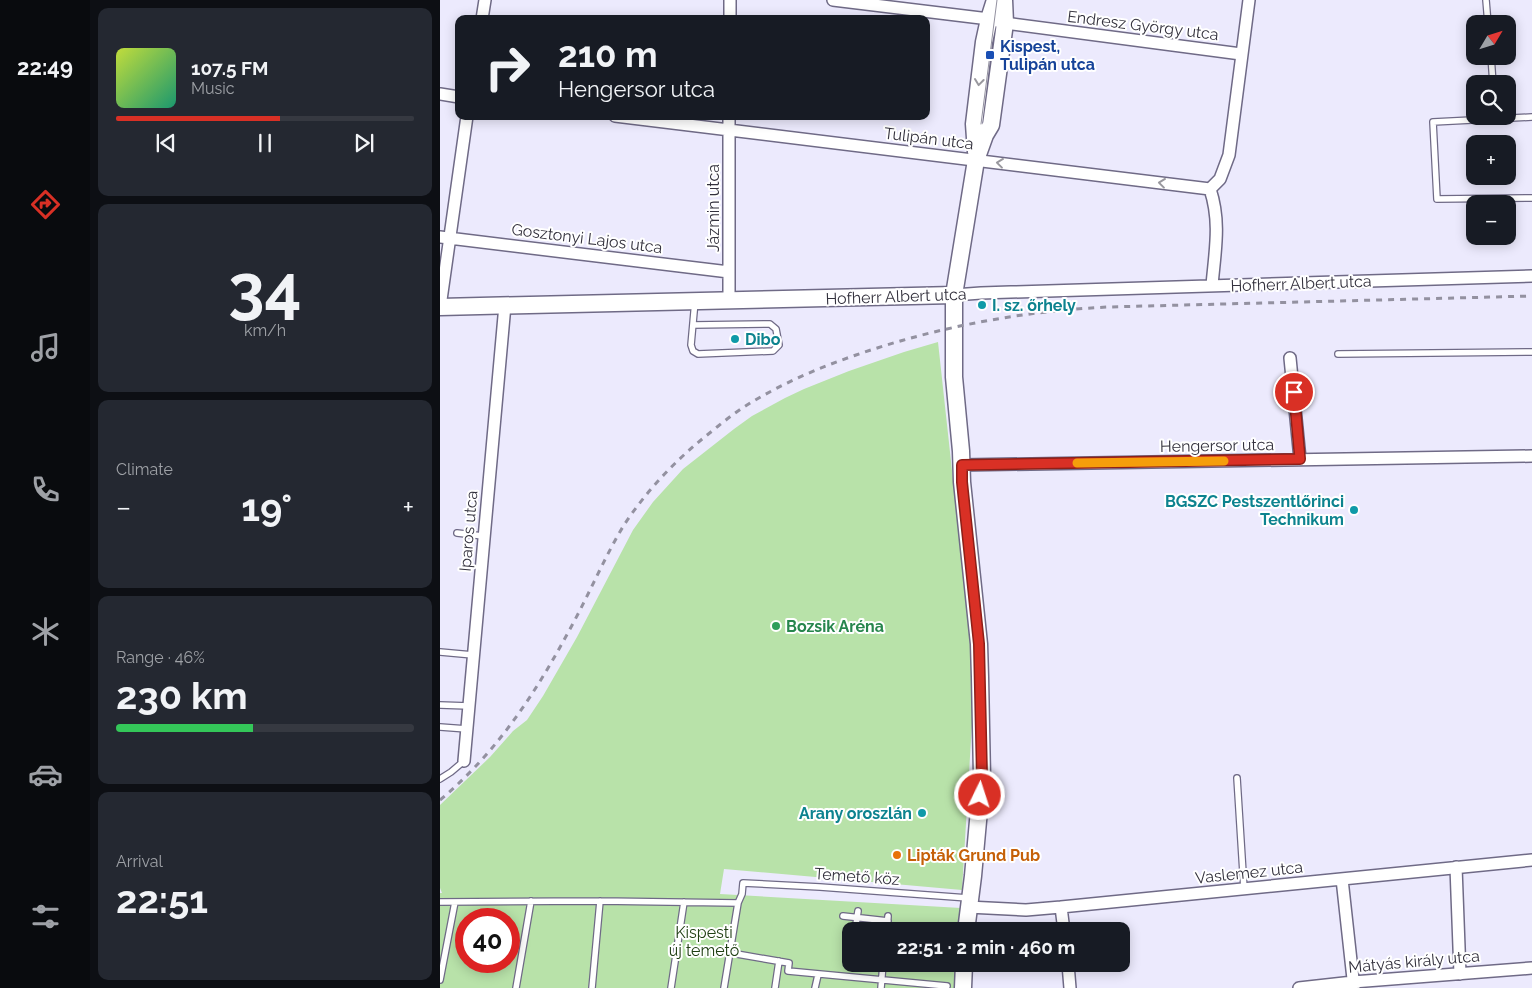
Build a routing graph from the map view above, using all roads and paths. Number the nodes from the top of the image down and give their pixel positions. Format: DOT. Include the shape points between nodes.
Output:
graph roads {
  1 [pos="485,0"];
  2 [pos="730,0"];
  3 [pos="833,0"];
  4 [pos="995,0"];
  5 [pos="1004,0"];
  6 [pos="1249,0"];
  7 [pos="1486,0"];
  8 [pos="483,15"];
  9 [pos="730,15"];
  10 [pos="1487,15"];
  11 [pos="989,19"];
  12 [pos="1005,23"];
  13 [pos="1241,54"];
  14 [pos="440,94"];
  15 [pos="455,96"];
  16 [pos="1516,117"];
  17 [pos="1532,117"];
  18 [pos="1466,119"];
  19 [pos="466,120"];
  20 [pos="648,120"];
  21 [pos="729,120"];
  22 [pos="729,130"];
  23 [pos="976,160"];
  24 [pos="1210,189"];
  25 [pos="1532,198"];
  26 [pos="445,237"];
  27 [pos="729,272"];
  28 [pos="1532,276"];
  29 [pos="1212,285"];
  30 [pos="954,295"];
  31 [pos="729,300"];
  32 [pos="695,301"];
  33 [pos="505,305"];
  34 [pos="440,307"];
  35 [pos="693,325"];
  36 [pos="1532,352"];
  37 [pos="1338,354"];
  38 [pos="1290,358"];
  39 [pos="1532,456"];
  40 [pos="1300,459"];
  41 [pos="962,465"];
  42 [pos="457,533"];
  43 [pos="483,536"];
  44 [pos="440,652"];
  45 [pos="473,655"];
  46 [pos="440,705"];
  47 [pos="469,706"];
  48 [pos="440,727"];
  49 [pos="467,729"];
  50 [pos="464,761"];
  51 [pos="1236,778"];
  52 [pos="440,779"];
  53 [pos="1532,860"];
  54 [pos="1456,867"];
  55 [pos="1342,879"];
  56 [pos="1244,889"];
  57 [pos="532,901"];
  58 [pos="600,901"];
  59 [pos="440,902"];
  60 [pos="455,902"];
  61 [pos="684,902"];
  62 [pos="738,903"];
  63 [pos="969,903"];
  64 [pos="1061,907"];
  65 [pos="858,911"];
  66 [pos="843,916"];
  67 [pos="857,918"];
  68 [pos="856,922"];
  69 [pos="888,922"];
  70 [pos="967,922"];
  71 [pos="1063,922"];
  72 [pos="731,953"];
  73 [pos="779,961"];
  74 [pos="1532,968"];
  75 [pos="882,972"];
  76 [pos="964,972"];
  77 [pos="1069,972"];
  78 [pos="1460,974"];
  79 [pos="818,975"];
  80 [pos="440,980"];
  81 [pos="882,980"];
  82 [pos="1354,985"];
  83 [pos="947,986"];
  84 [pos="516,988"];
  85 [pos="592,988"];
  86 [pos="671,988"];
  87 [pos="724,988"];
  88 [pos="775,988"];
  89 [pos="816,988"];
  90 [pos="881,988"];
  91 [pos="964,988"];
  92 [pos="1070,988"];
  93 [pos="1299,988"];
  1 -- 8 [label="street"];
  2 -- 9 [label="street"];
  3 -- 11 [label="street, Endresz György utca"];
  4 -- 11 [label="street"];
  5 -- 12 [label="street"];
  6 -- 13 [label="street"];
  7 -- 10 [label="lane"];
  11 -- 12 [label="street, Endresz György utca"];
  11 -- 23 [label="street, one-way" via="974,124"];
  12 -- 13 [label="street, Endresz György utca"];
  12 -- 23 [label="street" via="991,125"];
  13 -- 24 [label="street" via="1228,155 1220,179"];
  14 -- 15 [label="street"];
  16 -- 17 [label="lane"];
  18 -- 25 [label="lane" via="1433,122 1437,199"];
  19 -- 26 [label="street"];
  20 -- 22 [label="street, Tulipán utca"];
  21 -- 22 [label="street, Jázmin utca"];
  22 -- 23 [label="street, Tulipán utca"];
  22 -- 27 [label="street, Jázmin utca"];
  24 -- 23 [label="street, Tulipán utca, one-way"];
  23 -- 30 [label="street"];
  24 -- 29 [label="street" via="1216,224"];
  26 -- 27 [label="street, Gosztonyi Lajos utca"];
  26 -- 34 [label="street"];
  27 -- 31 [label="street, Jázmin utca"];
  28 -- 29 [label="street, Hofherr Albert utca"];
  29 -- 30 [label="street, Hofherr Albert utca"];
  30 -- 31 [label="street, Hofherr Albert utca"];
  30 -- 41 [label="street" via="954,376"];
  31 -- 32 [label="street, Hofherr Albert utca"];
  32 -- 33 [label="street, Hofherr Albert utca"];
  32 -- 35 [label="lane"];
  33 -- 34 [label="street, Hofherr Albert utca"];
  33 -- 43 [label="street, Iparos utca"];
  35 -- 35 [label="lane" via="770,324 776,329 779,345 773,351 698,354 691,345"];
  36 -- 37 [label="lane"];
  38 -- 40 [label="street"];
  39 -- 40 [label="street, Hengersor utca"];
  40 -- 41 [label="street, Hengersor utca"];
  41 -- 63 [label="street" via="979,644 982,777"];
  42 -- 43 [label="lane"];
  43 -- 45 [label="street, Iparos utca"];
  44 -- 45 [label="lane"];
  45 -- 47 [label="street, Iparos utca"];
  46 -- 47 [label="lane"];
  47 -- 49 [label="street, Iparos utca"];
  48 -- 49 [label="lane"];
  49 -- 50 [label="street, Iparos utca"];
  50 -- 52 [label="lane"];
  51 -- 56 [label="lane"];
  53 -- 54 [label="street, Vaslemez utca"];
  54 -- 55 [label="street, Vaslemez utca"];
  54 -- 78 [label="street"];
  55 -- 56 [label="street, Vaslemez utca"];
  55 -- 82 [label="street"];
  56 -- 64 [label="street, Vaslemez utca"];
  57 -- 58 [label="lane"];
  57 -- 60 [label="lane"];
  57 -- 84 [label="lane"];
  58 -- 61 [label="lane"];
  58 -- 85 [label="lane"];
  59 -- 60 [label="lane"];
  60 -- 80 [label="lane"];
  61 -- 62 [label="lane"];
  61 -- 86 [label="lane"];
  62 -- 63 [label="lane, Temető köz" via="743,883 820,887"];
  62 -- 72 [label="lane"];
  63 -- 64 [label="street, Vaslemez utca" via="1026,910"];
  63 -- 70 [label="street"];
  64 -- 71 [label="street"];
  65 -- 67 [label="lane"];
  66 -- 67 [label="lane"];
  67 -- 68 [label="lane"];
  67 -- 69 [label="lane" via="888,918"];
  72 -- 73 [label="lane"];
  72 -- 87 [label="lane"];
  73 -- 79 [label="lane" via="789,963 788,971"];
  73 -- 88 [label="lane"];
  74 -- 78 [label="street, Mátyás király utca"];
  75 -- 81 [label="lane"];
  76 -- 91 [label="street"];
  77 -- 92 [label="street"];
  78 -- 82 [label="street, Mátyás király utca"];
  79 -- 81 [label="lane"];
  79 -- 89 [label="lane"];
  81 -- 83 [label="lane"];
  81 -- 90 [label="lane"];
  82 -- 93 [label="street, Mátyás király utca"];
}
